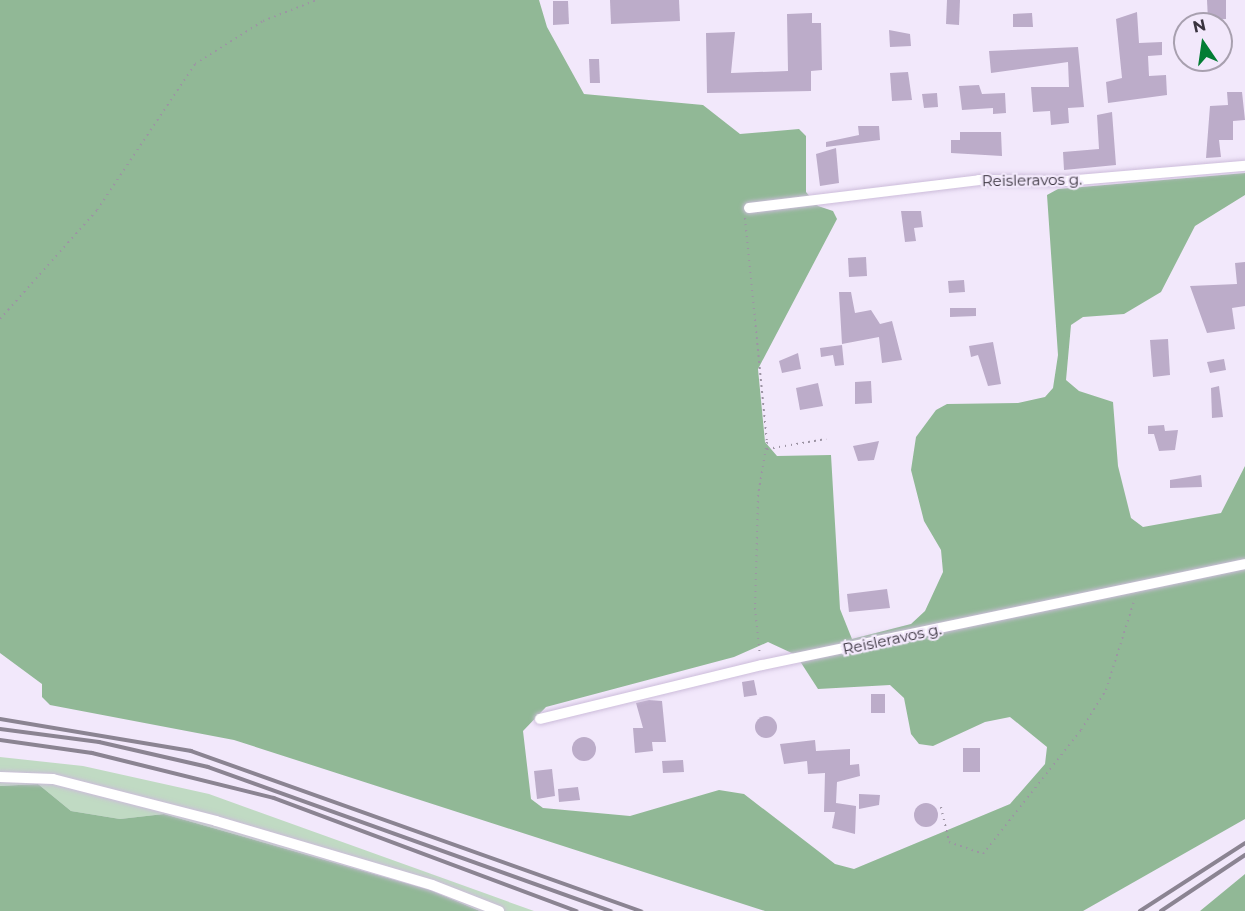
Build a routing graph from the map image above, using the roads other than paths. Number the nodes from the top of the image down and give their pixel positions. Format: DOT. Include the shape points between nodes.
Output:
graph roads {
  1 [pos="1245,166"];
  2 [pos="749,208"];
  3 [pos="1245,564"];
  4 [pos="540,719"];
  5 [pos="0,777"];
  6 [pos="499,911"];
  1 -- 2 [label="street, Reisleravos g." via="1065,181 979,180"];
  3 -- 4 [label="street, Reisleravos g." via="762,664"];
  5 -- 6 [label="street" via="53,779 216,821 432,885"];
}
